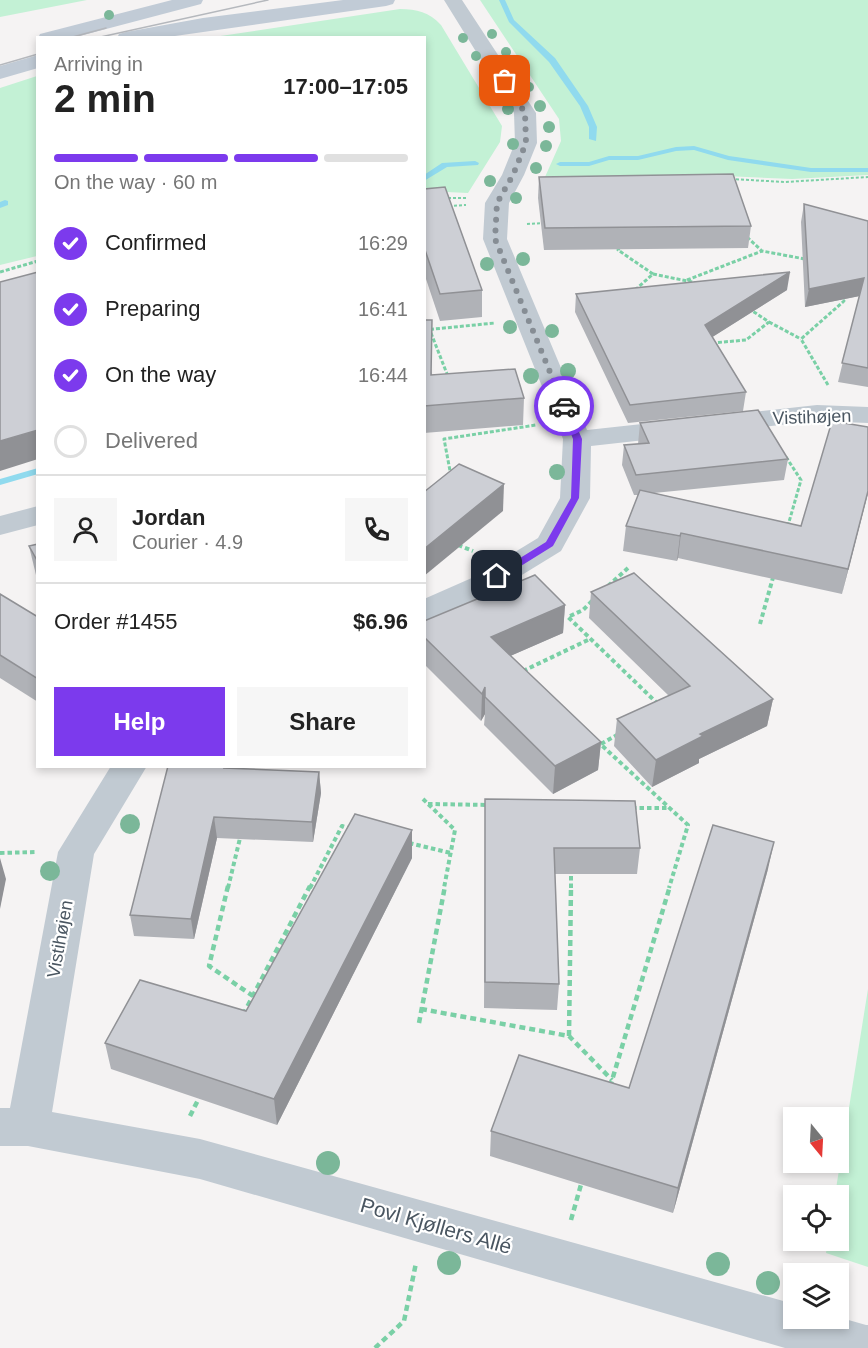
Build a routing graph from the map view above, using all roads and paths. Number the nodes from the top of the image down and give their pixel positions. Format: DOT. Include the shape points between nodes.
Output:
graph roads {
  1 [pos="194,0"];
  2 [pos="386,0"];
  3 [pos="453,0"];
  4 [pos="54,36"];
  5 [pos="137,36"];
  6 [pos="36,63"];
  7 [pos="0,73"];
  8 [pos="868,177"];
  9 [pos="721,178"];
  10 [pos="496,224"];
  11 [pos="554,224"];
  12 [pos="745,235"];
  13 [pos="624,241"];
  14 [pos="762,251"];
  15 [pos="36,262"];
  16 [pos="810,264"];
  17 [pos="0,272"];
  18 [pos="653,274"];
  19 [pos="685,281"];
  20 [pos="706,285"];
  21 [pos="837,294"];
  22 [pos="628,296"];
  23 [pos="743,304"];
  24 [pos="528,320"];
  25 [pos="769,322"];
  26 [pos="426,330"];
  27 [pos="430,330"];
  28 [pos="801,339"];
  29 [pos="746,340"];
  30 [pos="711,343"];
  31 [pos="751,345"];
  32 [pos="451,385"];
  33 [pos="829,387"];
  34 [pos="868,415"];
  35 [pos="578,439"];
  36 [pos="784,455"];
  37 [pos="36,515"];
  38 [pos="0,526"];
  39 [pos="785,536"];
  40 [pos="453,542"];
  41 [pos="627,568"];
  42 [pos="509,569"];
  43 [pos="776,569"];
  44 [pos="605,589"];
  45 [pos="598,596"];
  46 [pos="426,611"];
  47 [pos="760,624"];
  48 [pos="590,639"];
  49 [pos="514,663"];
  50 [pos="523,671"];
  51 [pos="531,679"];
  52 [pos="664,710"];
  53 [pos="622,733"];
  54 [pos="592,736"];
  55 [pos="601,744"];
  56 [pos="129,768"];
  57 [pos="423,799"];
  58 [pos="428,804"];
  59 [pos="495,805"];
  60 [pos="627,807"];
  61 [pos="670,808"];
  62 [pos="244,822"];
  63 [pos="364,832"];
  64 [pos="407,843"];
  65 [pos="450,854"];
  66 [pos="572,864"];
  67 [pos="253,996"];
  68 [pos="422,1009"];
  69 [pos="242,1017"];
  70 [pos="419,1023"];
  71 [pos="569,1036"];
  72 [pos="612,1080"];
  73 [pos="203,1091"];
  74 [pos="609,1091"];
  75 [pos="14,1127"];
  76 [pos="170,1154"];
  77 [pos="586,1170"];
  78 [pos="425,1223"];
  79 [pos="559,1260"];
  80 [pos="375,1348"];
  81 [pos="866,1348"];
  1 -- 4 [label="street"];
  2 -- 5 [label="street"];
  3 -- 10 [label="street" via="525,113 526,143 497,203"];
  6 -- 7 [label="street"];
  8 -- 9 [label="path" via="785,182"];
  10 -- 11 [label="path"];
  10 -- 24 [label="street" via="495,239"];
  12 -- 14 [label="path"];
  13 -- 18 [label="path" via="618,250"];
  14 -- 16 [label="path" via="803,257"];
  14 -- 19 [label="path"];
  15 -- 17 [label="path"];
  18 -- 19 [label="path"];
  18 -- 22 [label="path"];
  19 -- 20 [label="path"];
  21 -- 28 [label="path" via="844,301"];
  23 -- 25 [label="path"];
  24 -- 27 [label="path"];
  24 -- 35 [label="street"];
  25 -- 28 [label="path"];
  25 -- 29 [label="path"];
  26 -- 27 [label="path"];
  27 -- 32 [label="path"];
  28 -- 33 [label="path"];
  29 -- 30 [label="path"];
  29 -- 31 [label="path"];
  34 -- 35 [label="street, Vistihøjen" via="816,414"];
  35 -- 42 [label="street" via="575,498 550,544"];
  36 -- 39 [label="path" via="801,480"];
  37 -- 38 [label="street"];
  40 -- 42 [label="path"];
  41 -- 44 [label="path"];
  42 -- 46 [label="street"];
  43 -- 47 [label="path"];
  45 -- 48 [label="path" via="568,617"];
  48 -- 50 [label="path"];
  48 -- 52 [label="path"];
  49 -- 50 [label="path"];
  50 -- 51 [label="path"];
  53 -- 55 [label="path"];
  54 -- 55 [label="path"];
  55 -- 61 [label="path"];
  56 -- 75 [label="street, Vistihøjen" via="76,852"];
  57 -- 58 [label="path"];
  58 -- 59 [label="path"];
  58 -- 65 [label="path" via="455,830"];
  60 -- 61 [label="path"];
  61 -- 72 [label="path" via="688,825"];
  62 -- 67 [label="path" via="209,966"];
  63 -- 67 [label="path" via="342,826"];
  64 -- 65 [label="path"];
  65 -- 68 [label="path"];
  66 -- 71 [label="path"];
  67 -- 69 [label="path"];
  68 -- 70 [label="path"];
  68 -- 71 [label="path"];
  71 -- 72 [label="path"];
  72 -- 74 [label="path"];
  73 -- 76 [label="path"];
  75 -- 76 [label="street, Povl Kjøllers Allé"];
  76 -- 78 [label="street, Povl Kjøllers Allé" via="200,1159"];
  77 -- 79 [label="path"];
  78 -- 79 [label="street, Povl Kjøllers Allé"];
  78 -- 80 [label="path" via="404,1321"];
  79 -- 81 [label="street, Povl Kjøllers Allé"];
}
